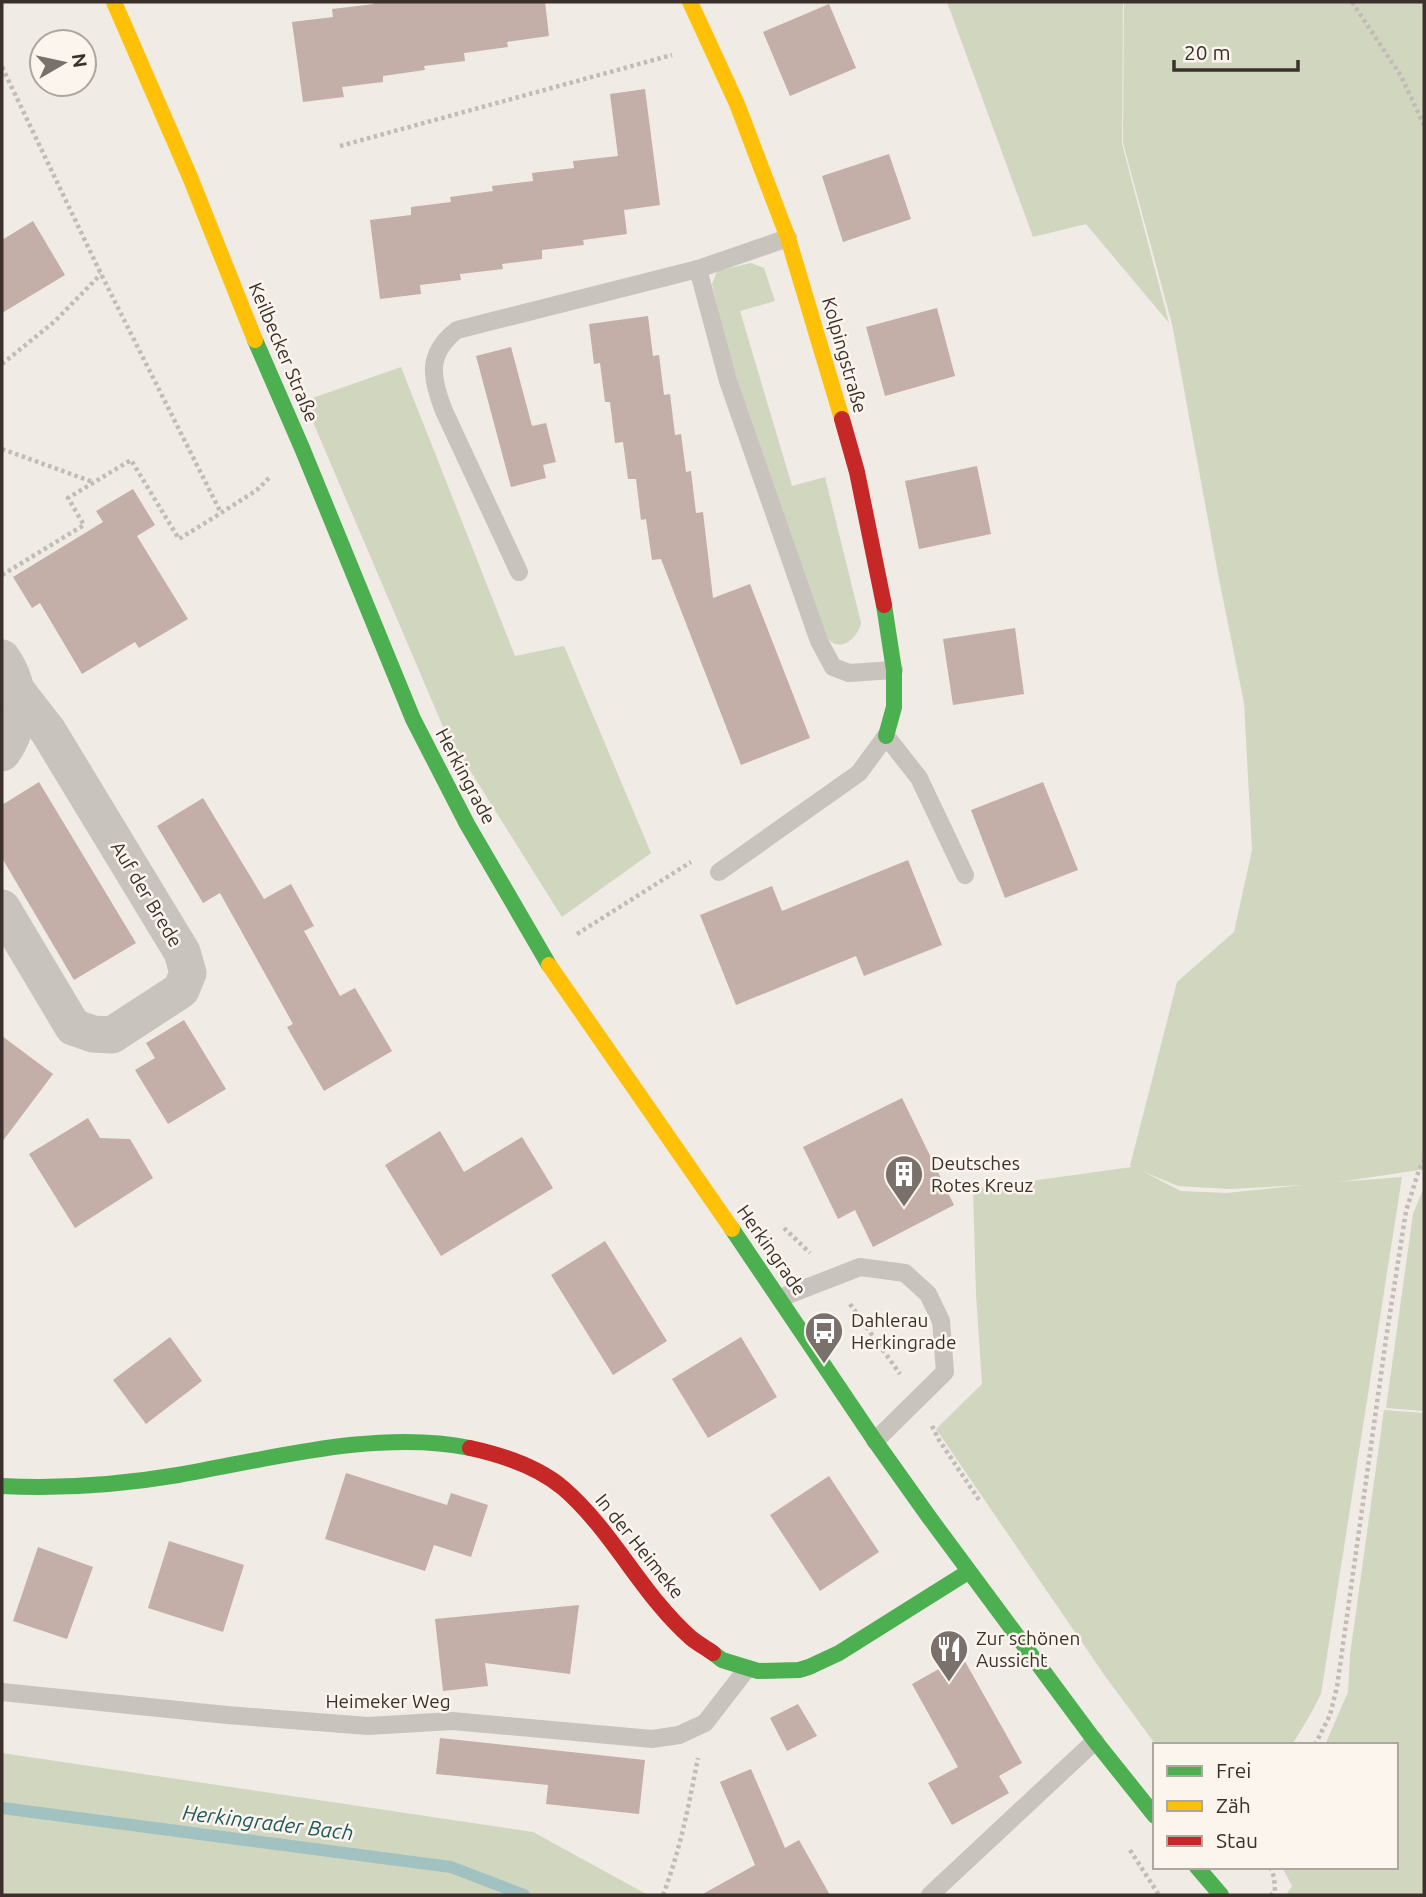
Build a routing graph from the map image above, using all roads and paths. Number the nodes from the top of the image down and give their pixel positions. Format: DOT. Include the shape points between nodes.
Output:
graph roads {
  1 [pos="114,2"];
  2 [pos="690,2"];
  3 [pos="1352,2"];
  4 [pos="710,45"];
  5 [pos="3,71"];
  6 [pos="1424,125"];
  7 [pos="340,146"];
  8 [pos="788,238"];
  9 [pos="698,269"];
  10 [pos="101,274"];
  11 [pos="2,365"];
  12 [pos="2,449"];
  13 [pos="94,482"];
  14 [pos="257,490"];
  15 [pos="221,513"];
  16 [pos="519,572"];
  17 [pos="2,575"];
  18 [pos="894,670"];
  19 [pos="9,674"];
  20 [pos="413,719"];
  21 [pos="886,736"];
  22 [pos="2,753"];
  23 [pos="719,872"];
  24 [pos="965,875"];
  25 [pos="666,878"];
  26 [pos="2,908"];
  27 [pos="576,934"];
  28 [pos="1424,1160"];
  29 [pos="780,1298"];
  30 [pos="875,1441"];
  31 [pos="2,1486"];
  32 [pos="968,1572"];
  33 [pos="746,1670"];
  34 [pos="2,1692"];
  35 [pos="705,1723"];
  36 [pos="1095,1741"];
  37 [pos="1316,1743"];
  38 [pos="1153,1814"];
  39 [pos="1199,1869"];
  40 [pos="1270,1869"];
  41 [pos="663,1895"];
  42 [pos="930,1895"];
  43 [pos="1221,1895"];
  44 [pos="1271,1895"];
  1 -- 20 [label="main road, Keilbecker Straße"];
  2 -- 4 [label="main road, Kolpingstraße"];
  3 -- 6 [label="path" via="1401,76"];
  4 -- 7 [label="path"];
  4 -- 8 [label="main road, Kolpingstraße"];
  5 -- 10 [label="path"];
  8 -- 9 [label="lane"];
  8 -- 18 [label="main road, Kolpingstraße" via="857,472"];
  9 -- 16 [label="lane" via="457,330 438,351 436,391"];
  9 -- 18 [label="lane" via="728,381 819,641 832,667 849,673"];
  10 -- 11 [label="path" via="54,322"];
  10 -- 15 [label="path"];
  12 -- 13 [label="path"];
  13 -- 15 [label="path" via="131,460 179,539"];
  13 -- 17 [label="path" via="68,498 85,525"];
  14 -- 15 [label="path"];
  18 -- 21 [label="main road, Kolpingstraße" via="894,707"];
  19 -- 22 [label="street, Auf der Brede" via="18,716"];
  19 -- 26 [label="street, Auf der Brede" via="182,951 188,973 181,990 112,1034 93,1034 73,1027"];
  20 -- 29 [label="main road, Herkingrade" via="542,956"];
  21 -- 23 [label="lane" via="859,773"];
  21 -- 24 [label="lane" via="919,778"];
  25 -- 27 [label="path"];
  28 -- 37 [label="path" via="1406,1211 1337,1687"];
  29 -- 30 [label="main road, Herkingrade"];
  29 -- 30 [label="lane" via="860,1267 905,1273 928,1293 941,1321 945,1372"];
  30 -- 32 [label="main road, Herkingrade"];
  31 -- 33 [label="main road, In der Heimeke" via="121,1483 379,1442 438,1442 505,1457 562,1487 597,1520 685,1633 714,1656"];
  32 -- 33 [label="main road, In der Heimeke" via="835,1656 801,1670 771,1674"];
  32 -- 36 [label="main road, Herkingrade"];
  33 -- 35 [label="lane"];
  34 -- 35 [label="lane, Heimeker Weg" via="368,1726 452,1721 652,1739 679,1735"];
  35 -- 41 [label="path"];
  36 -- 38 [label="main road, Herkingrade"];
  36 -- 42 [label="lane"];
  39 -- 43 [label="main road"];
  40 -- 44 [label="path" via="1275,1884"];
}
